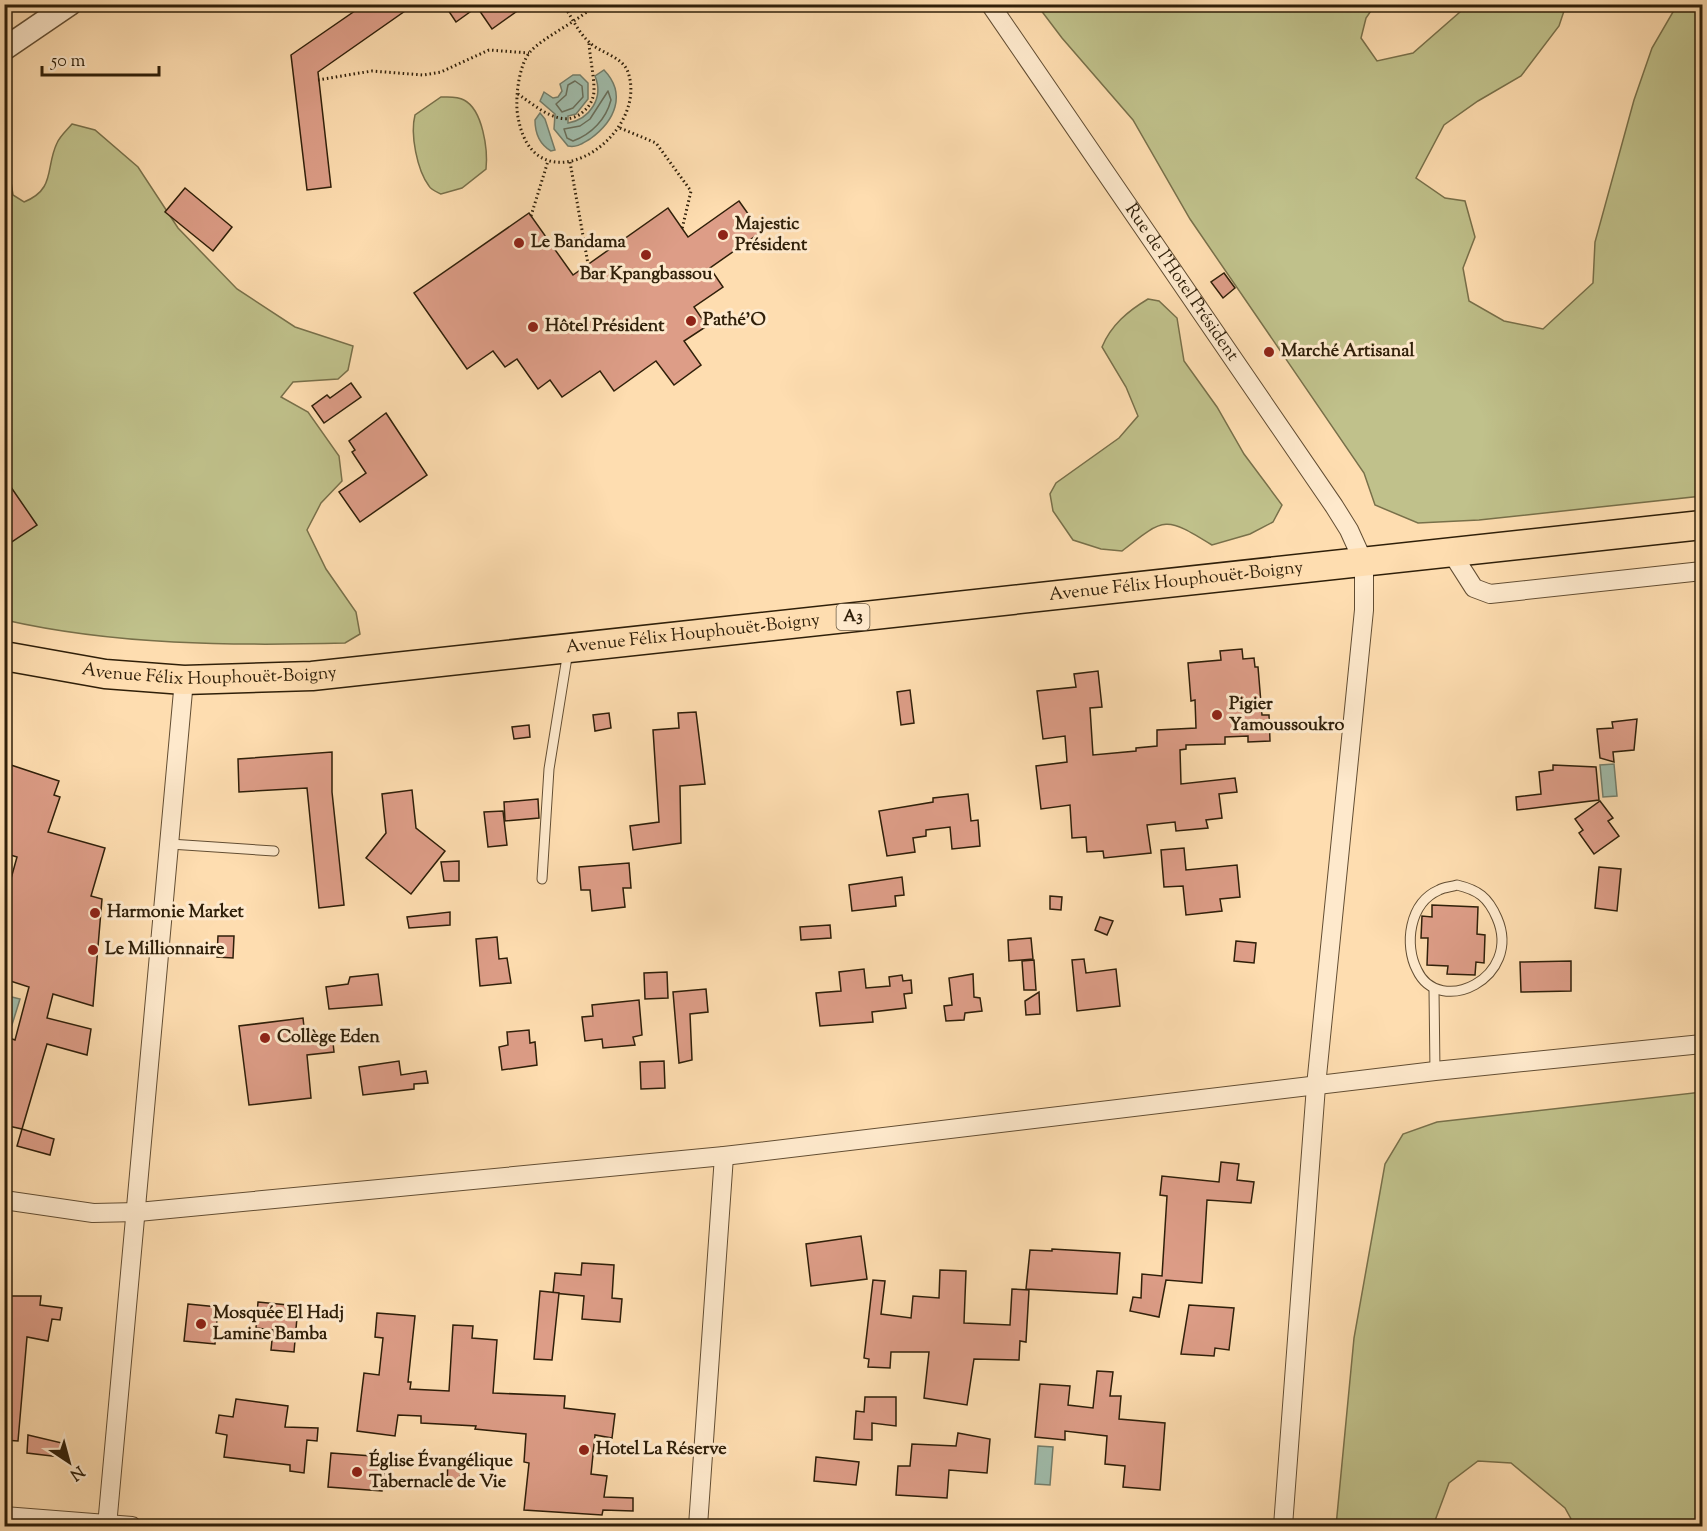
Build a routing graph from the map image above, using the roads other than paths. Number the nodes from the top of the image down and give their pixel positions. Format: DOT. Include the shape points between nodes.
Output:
graph roads {
  1 [pos="70,4"];
  2 [pos="990,4"];
  3 [pos="4,49"];
  4 [pos="1702,525"];
  5 [pos="1451,552"];
  6 [pos="1364,563"];
  7 [pos="1702,571"];
  8 [pos="568,649"];
  9 [pos="4,656"];
  10 [pos="184,680"];
  11 [pos="170,844"];
  12 [pos="273,851"];
  13 [pos="542,879"];
  14 [pos="1434,990"];
  15 [pos="1702,1044"];
  16 [pos="1435,1071"];
  17 [pos="1316,1086"];
  18 [pos="724,1156"];
  19 [pos="4,1200"];
  20 [pos="138,1212"];
  21 [pos="4,1516"];
  22 [pos="107,1526"];
  23 [pos="132,1527"];
  24 [pos="698,1527"];
  25 [pos="1283,1527"];
  1 -- 3 [label="street"];
  2 -- 6 [label="street, Rue de l'Hotel Président" via="1334,506"];
  4 -- 5 [label="highway, Avenue Félix Houphouët-Boigny / A3"];
  5 -- 6 [label="highway, Avenue Félix Houphouët-Boigny / A3"];
  5 -- 7 [label="street" via="1474,588 1490,594"];
  6 -- 8 [label="highway, Avenue Félix Houphouët-Boigny / A3"];
  6 -- 17 [label="street" via="1364,610"];
  8 -- 10 [label="highway, Avenue Félix Houphouët-Boigny / A3" via="312,676"];
  8 -- 13 [label="lane" via="549,770"];
  9 -- 10 [label="highway, Avenue Félix Houphouët-Boigny / A3" via="105,674"];
  10 -- 11 [label="street"];
  11 -- 12 [label="lane"];
  11 -- 20 [label="street"];
  14 -- 14 [label="lane" via="1425,985 1409,949 1412,924 1422,903 1437,890 1456,885 1474,889 1490,902 1499,922 1504,939 1498,962 1475,985 1457,991"];
  14 -- 16 [label="lane"];
  15 -- 16 [label="street"];
  16 -- 17 [label="street"];
  17 -- 18 [label="street"];
  17 -- 25 [label="street"];
  18 -- 20 [label="street"];
  18 -- 24 [label="street"];
  19 -- 20 [label="street" via="93,1213"];
  20 -- 22 [label="street"];
  21 -- 22 [label="street"];
  22 -- 23 [label="street"];
}
